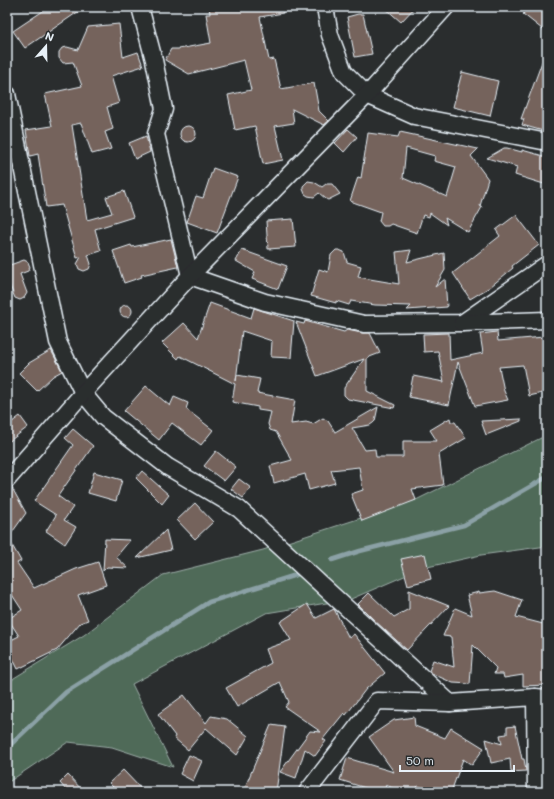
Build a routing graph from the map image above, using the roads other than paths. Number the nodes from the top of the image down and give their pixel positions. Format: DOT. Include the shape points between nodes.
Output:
graph roads {
  1 [pos="140,7"];
  2 [pos="325,7"];
  3 [pos="446,7"];
  4 [pos="7,94"];
  5 [pos="367,95"];
  6 [pos="547,142"];
  7 [pos="547,264"];
  8 [pos="190,276"];
  9 [pos="547,320"];
  10 [pos="462,323"];
  11 [pos="83,393"];
  12 [pos="7,480"];
  13 [pos="541,697"];
  14 [pos="450,703"];
  15 [pos="307,792"];
  16 [pos="536,792"];
  1 -- 8 [label="street" via="164,109 156,134"];
  2 -- 5 [label="street" via="330,35 344,72"];
  3 -- 5 [label="street"];
  4 -- 11 [label="street" via="58,342"];
  5 -- 6 [label="street" via="414,116"];
  5 -- 8 [label="street"];
  7 -- 10 [label="street"];
  8 -- 10 [label="street" via="265,302 364,324"];
  8 -- 11 [label="street"];
  9 -- 10 [label="street"];
  11 -- 12 [label="street"];
  11 -- 14 [label="street" via="103,417 168,467 238,509"];
  13 -- 14 [label="street"];
  13 -- 16 [label="street"];
  14 -- 15 [label="street" via="377,701"];
}
